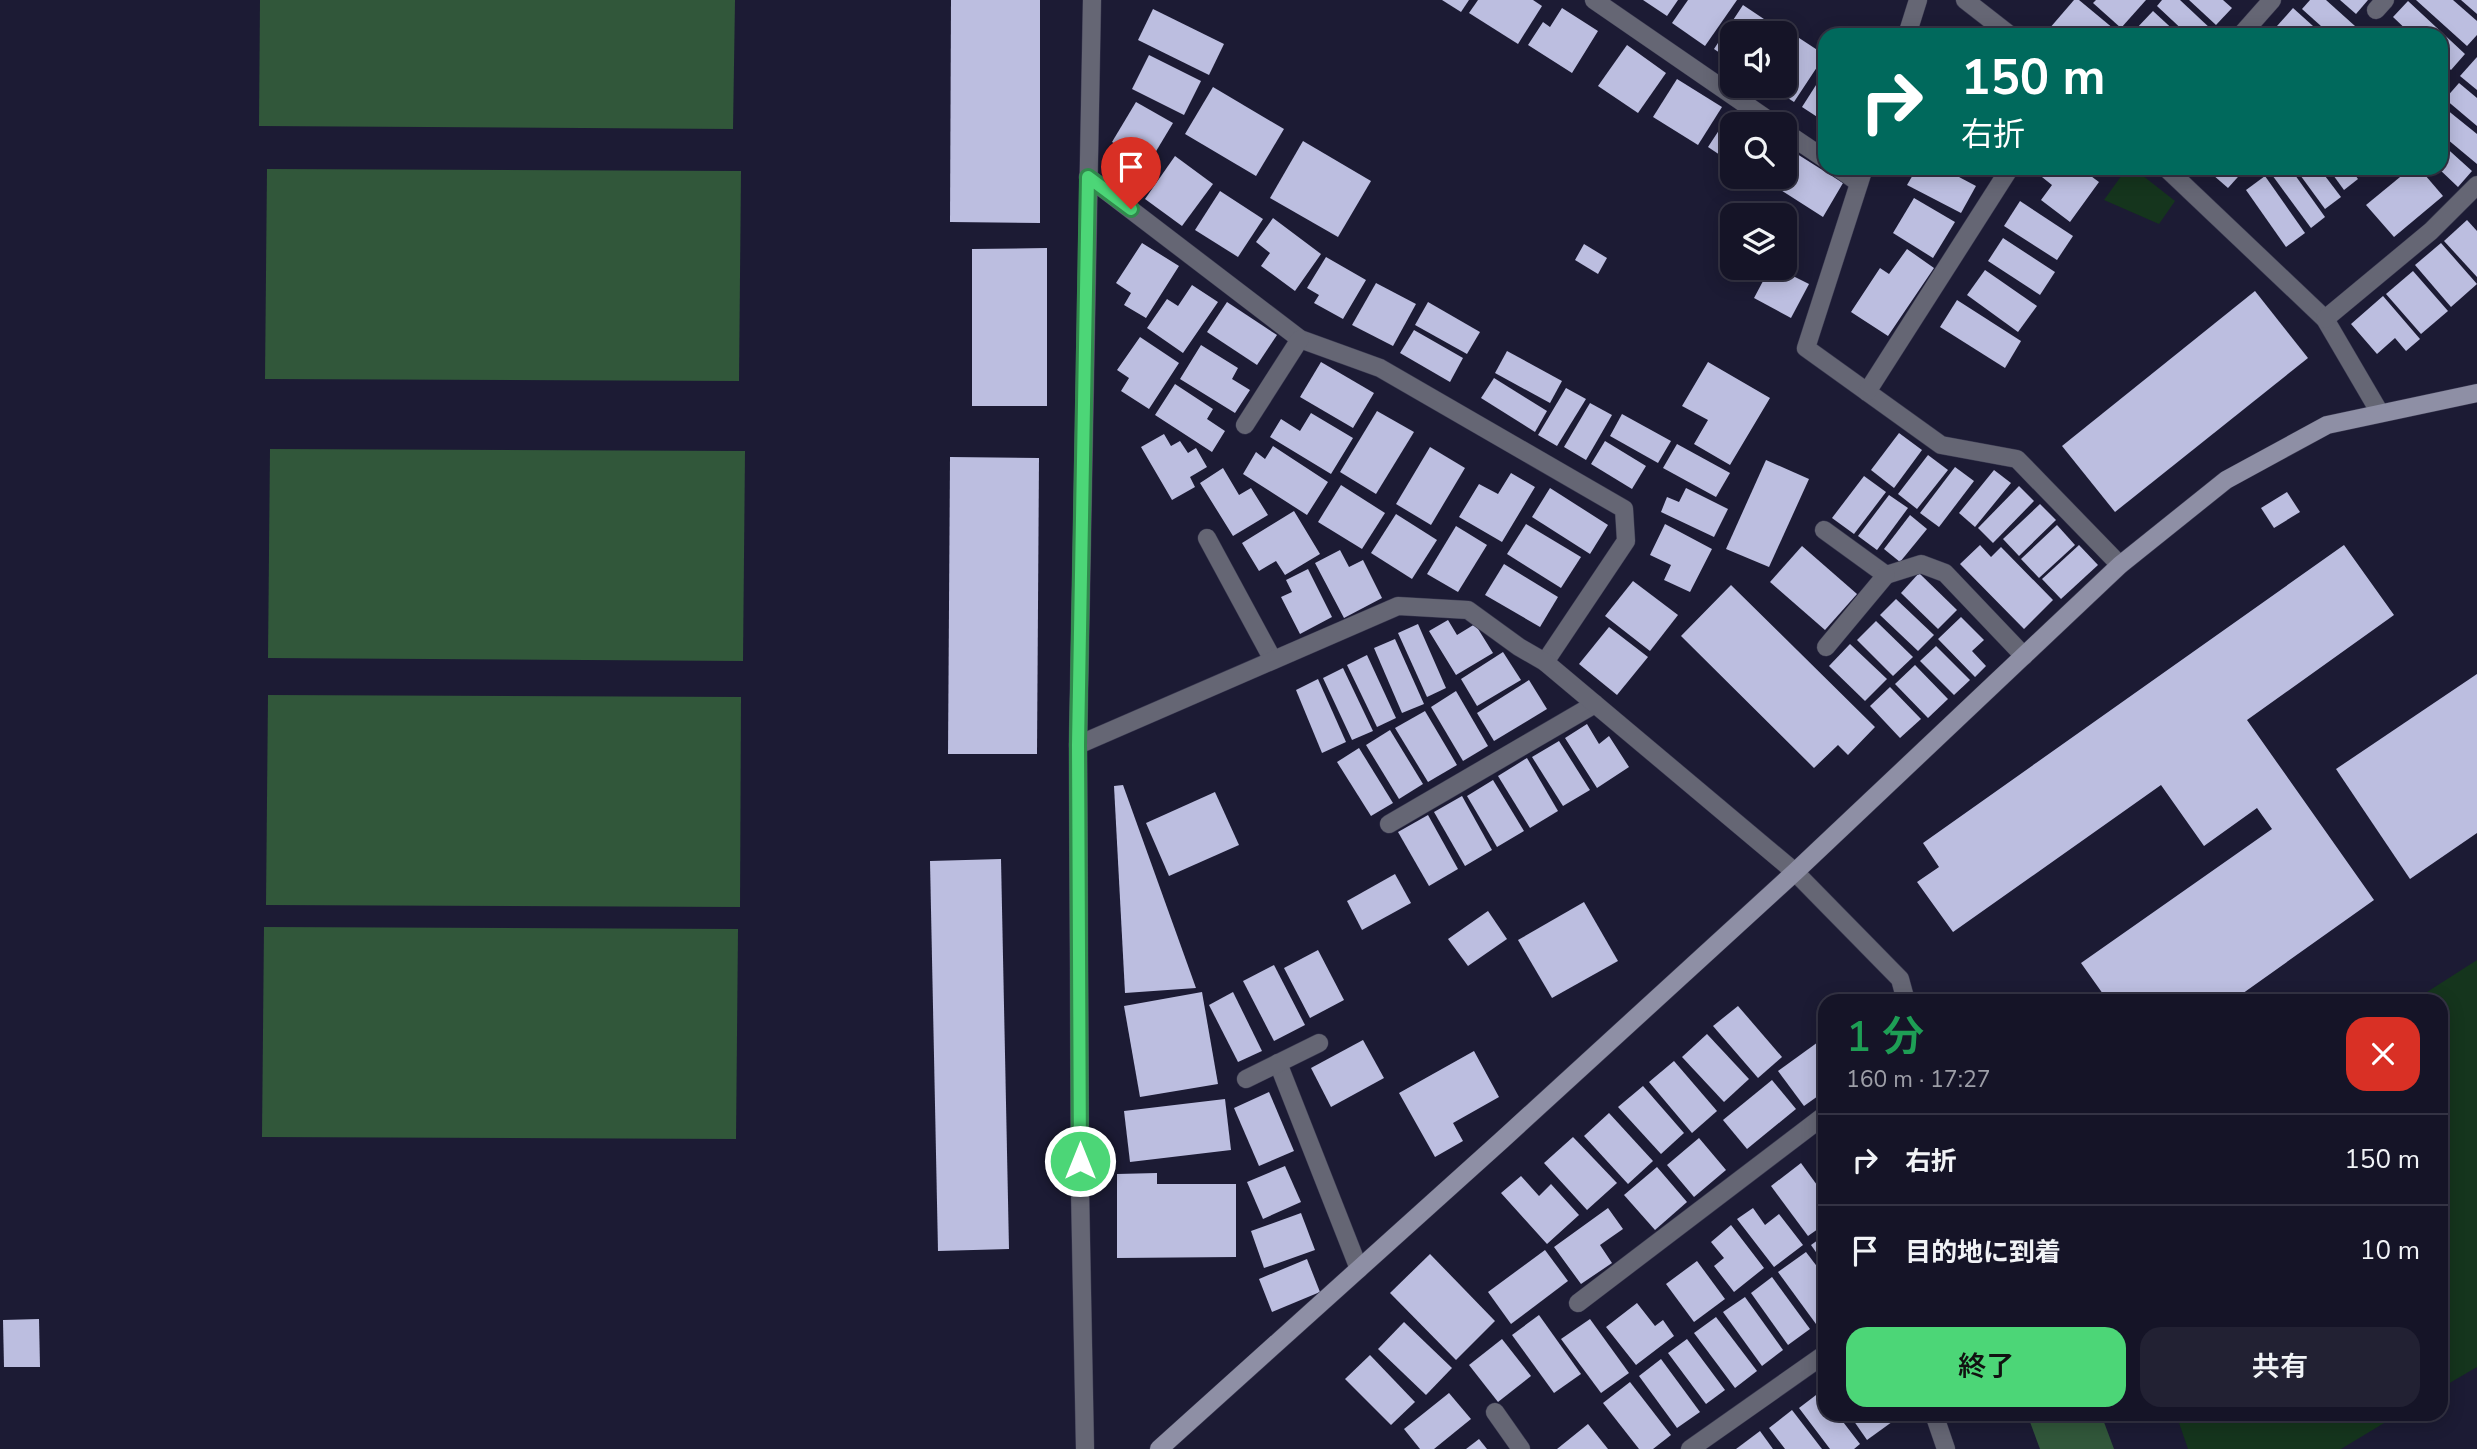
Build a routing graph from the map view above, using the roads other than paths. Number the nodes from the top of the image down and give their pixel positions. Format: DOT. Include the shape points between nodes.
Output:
graph roads {
  1 [pos="1091,0"];
  2 [pos="1594,0"];
  3 [pos="1918,0"];
  4 [pos="1965,0"];
  5 [pos="2272,0"];
  6 [pos="1909,28"];
  7 [pos="2001,28"];
  8 [pos="2247,28"];
  9 [pos="1757,112"];
  10 [pos="1797,140"];
  11 [pos="1818,154"];
  12 [pos="1861,175"];
  13 [pos="2006,175"];
  14 [pos="2173,175"];
  15 [pos="1088,177"];
  16 [pos="2477,185"];
  17 [pos="2325,319"];
  18 [pos="1300,339"];
  19 [pos="1867,392"];
  20 [pos="2477,393"];
  21 [pos="2380,413"];
  22 [pos="1245,425"];
  23 [pos="1824,530"];
  24 [pos="1207,538"];
  25 [pos="2120,565"];
  26 [pos="1886,575"];
  27 [pos="1826,647"];
  28 [pos="2024,656"];
  29 [pos="1272,660"];
  30 [pos="1545,662"];
  31 [pos="1595,704"];
  32 [pos="1078,745"];
  33 [pos="1389,824"];
  34 [pos="1795,872"];
  35 [pos="1904,994"];
  36 [pos="1319,1043"];
  37 [pos="1278,1063"];
  38 [pos="1246,1079"];
  39 [pos="1818,1120"];
  40 [pos="1359,1269"];
  41 [pos="1578,1303"];
  42 [pos="1818,1359"];
  43 [pos="1495,1412"];
  44 [pos="1936,1421"];
  45 [pos="1085,1449"];
  46 [pos="1159,1449"];
  47 [pos="1521,1449"];
  48 [pos="1690,1449"];
  49 [pos="1946,1449"];
  1 -- 15 [label="street"];
  2 -- 9 [label="street"];
  3 -- 6 [label="street"];
  4 -- 7 [label="street"];
  5 -- 8 [label="street"];
  10 -- 11 [label="street"];
  12 -- 19 [label="street" via="1806,348"];
  13 -- 19 [label="street"];
  14 -- 17 [label="street"];
  15 -- 18 [label="street"];
  15 -- 32 [label="street"];
  16 -- 17 [label="street" via="2431,231"];
  17 -- 21 [label="street"];
  18 -- 22 [label="street"];
  18 -- 30 [label="street" via="1380,368 1625,509 1626,541"];
  19 -- 25 [label="street" via="1941,445 2017,459"];
  20 -- 21 [label="street"];
  21 -- 25 [label="street" via="2327,425 2226,480"];
  23 -- 26 [label="street"];
  24 -- 29 [label="street"];
  25 -- 28 [label="street"];
  26 -- 27 [label="street"];
  26 -- 28 [label="street" via="1922,564 1944,573"];
  28 -- 34 [label="street"];
  29 -- 30 [label="street" via="1398,606 1468,610"];
  29 -- 32 [label="street"];
  30 -- 31 [label="street"];
  31 -- 33 [label="street"];
  31 -- 34 [label="street"];
  32 -- 45 [label="street"];
  34 -- 35 [label="street" via="1900,979"];
  34 -- 40 [label="street"];
  36 -- 37 [label="street"];
  37 -- 38 [label="street"];
  37 -- 40 [label="street"];
  39 -- 41 [label="street"];
  40 -- 46 [label="street"];
  42 -- 48 [label="street"];
  43 -- 47 [label="street"];
  44 -- 49 [label="street"];
}
